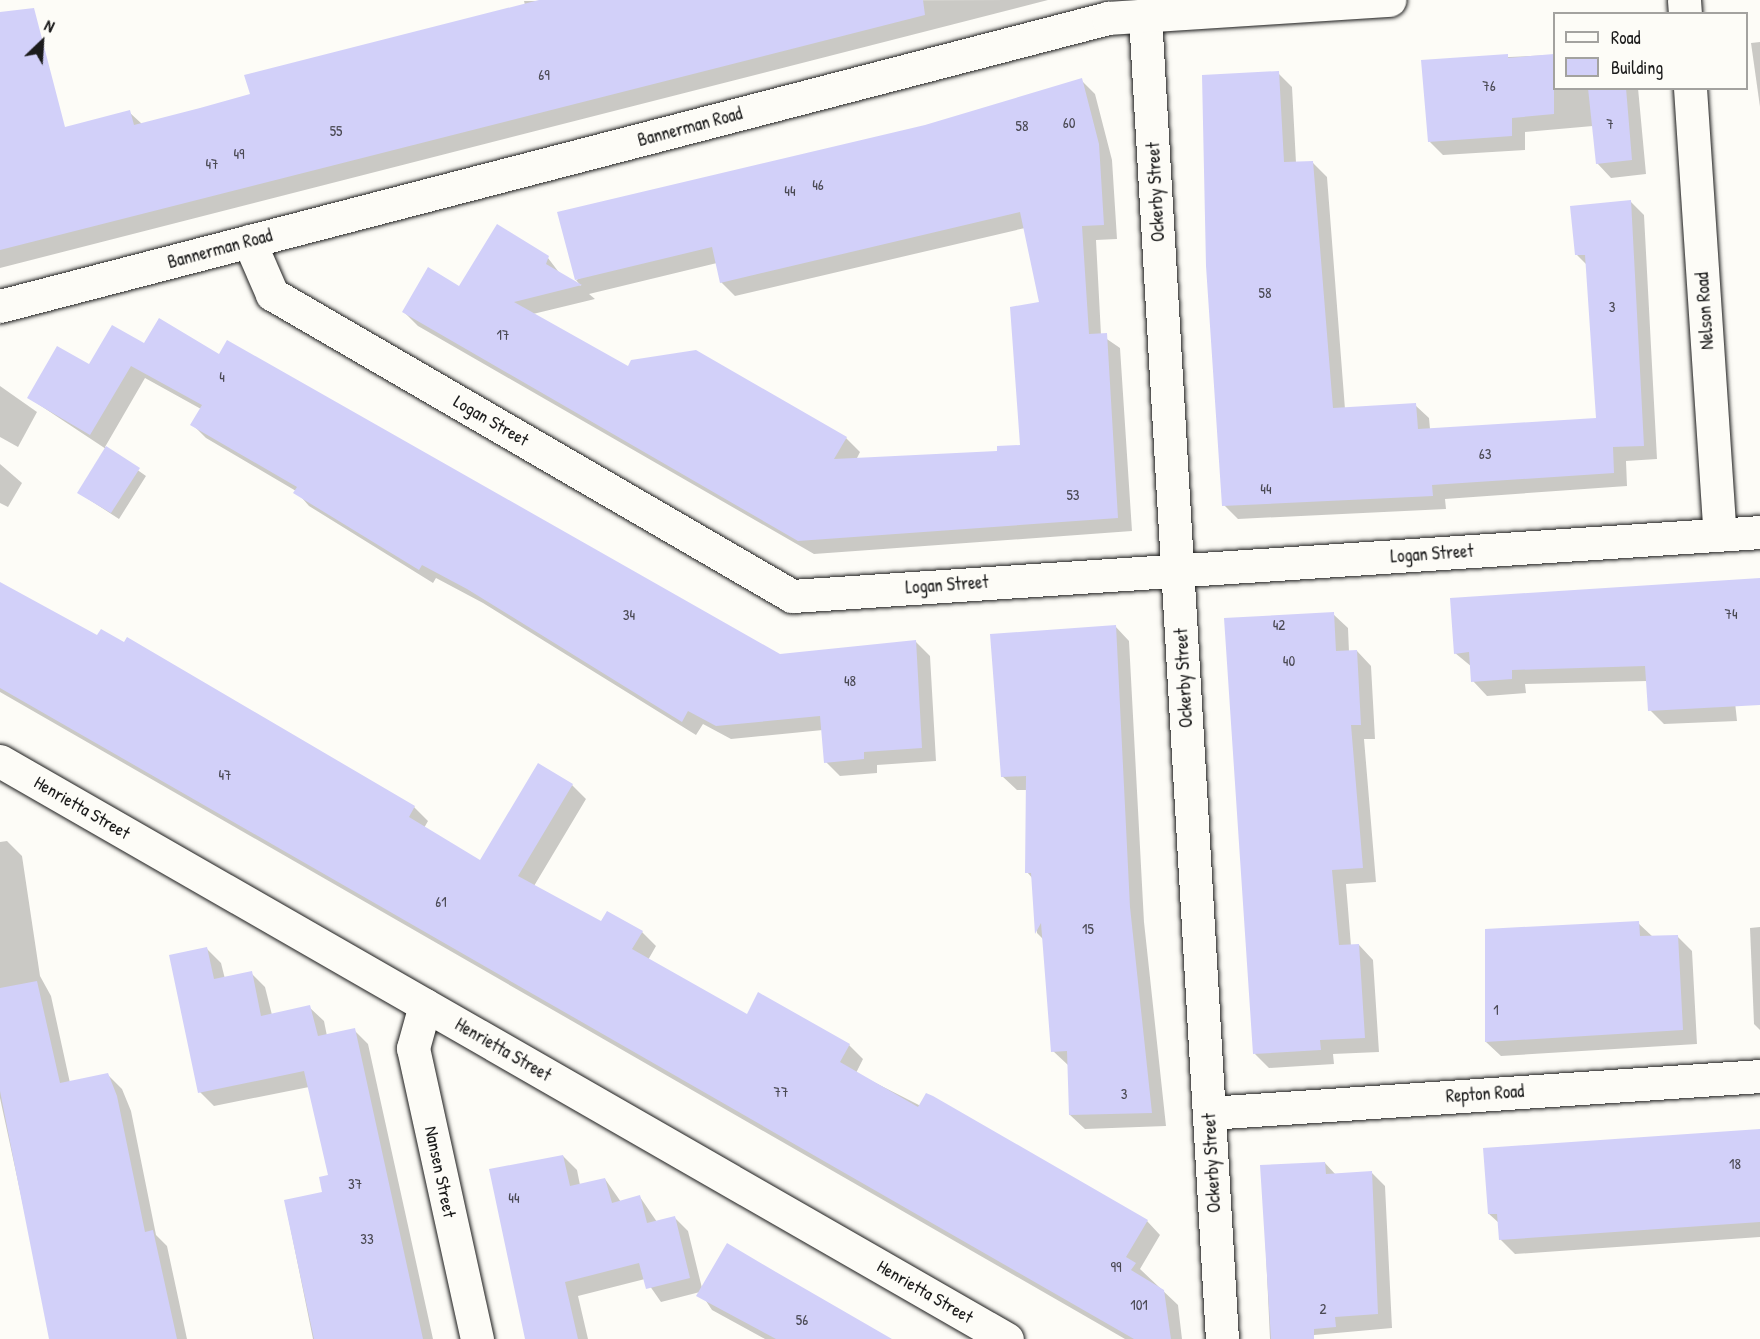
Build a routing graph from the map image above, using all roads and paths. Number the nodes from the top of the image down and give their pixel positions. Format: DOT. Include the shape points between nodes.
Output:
graph roads {
  1 [pos="1389,0"];
  2 [pos="1145,16"];
  3 [pos="1690,90"];
  4 [pos="249,241"];
  5 [pos="0,306"];
  6 [pos="1760,532"];
  7 [pos="1720,534"];
  8 [pos="1178,570"];
  9 [pos="0,761"];
  10 [pos="425,1005"];
  11 [pos="1760,1076"];
  12 [pos="1209,1113"];
  13 [pos="477,1339"];
  14 [pos="1007,1339"];
  15 [pos="1222,1339"];
  1 -- 2 [label="street, Bannerman Road"];
  2 -- 4 [label="street, Bannerman Road" via="1108,18"];
  2 -- 8 [label="street, Ockerby Street"];
  3 -- 7 [label="street, Nelson Road"];
  4 -- 5 [label="street, Bannerman Road"];
  4 -- 8 [label="street, Logan Street" via="272,294 792,596"];
  6 -- 7 [label="street, Logan Street"];
  7 -- 8 [label="street, Logan Street"];
  8 -- 12 [label="street, Ockerby Street"];
  9 -- 10 [label="street, Henrietta Street"];
  10 -- 13 [label="street, Nansen Street" via="413,1048"];
  10 -- 14 [label="street, Henrietta Street"];
  11 -- 12 [label="street, Repton Road"];
  12 -- 15 [label="street, Ockerby Street"];
}
